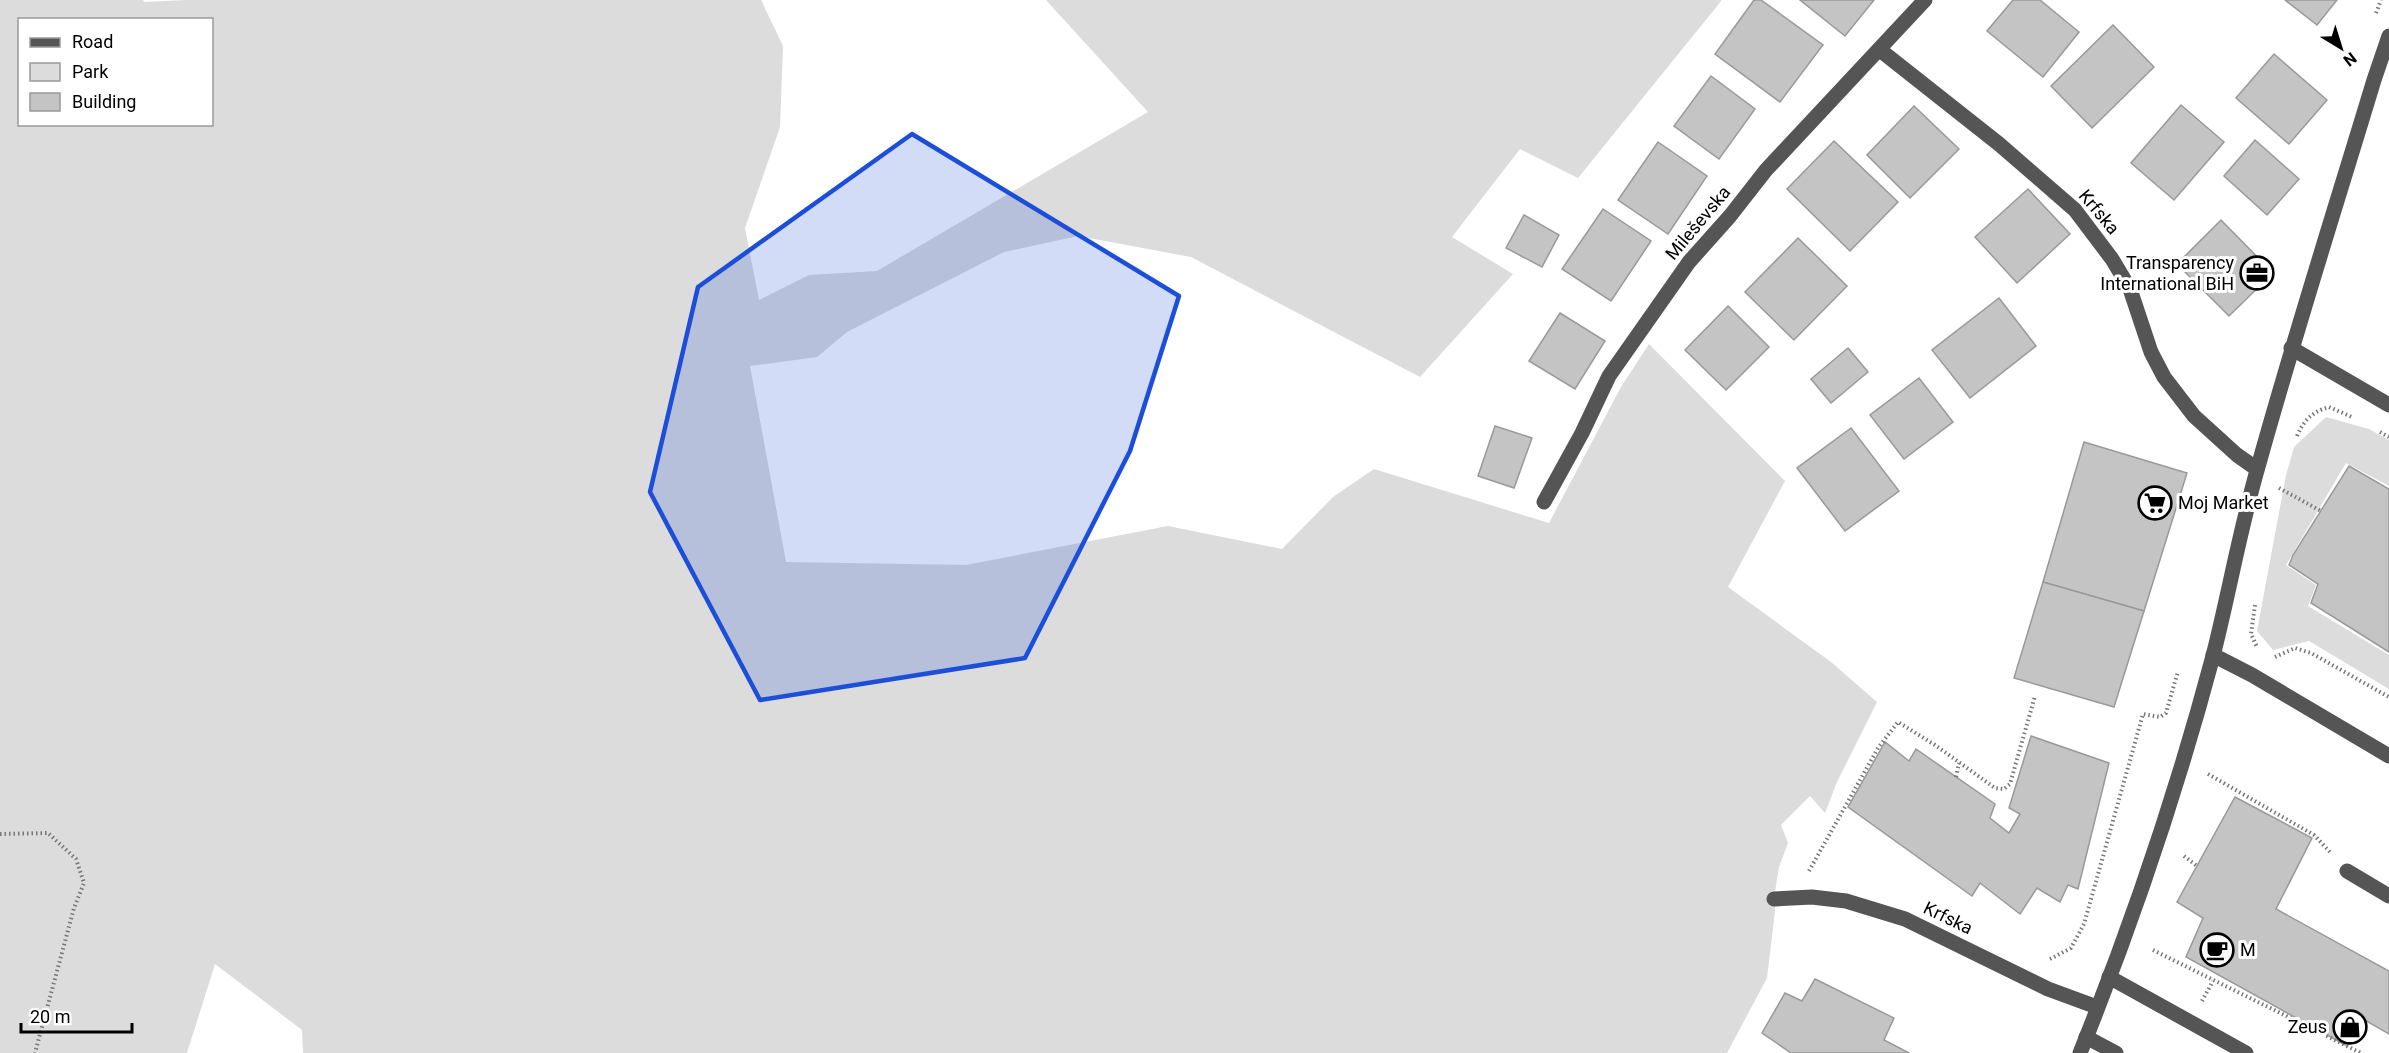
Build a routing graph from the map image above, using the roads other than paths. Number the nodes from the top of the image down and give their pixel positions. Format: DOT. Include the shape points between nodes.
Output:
graph roads {
  1 [pos="1925,0"];
  2 [pos="2389,36"];
  3 [pos="1880,50"];
  4 [pos="2291,348"];
  5 [pos="2389,405"];
  6 [pos="2257,469"];
  7 [pos="1544,502"];
  8 [pos="2213,655"];
  9 [pos="2389,756"];
  10 [pos="2347,871"];
  11 [pos="2389,896"];
  12 [pos="1774,898"];
  13 [pos="2109,977"];
  14 [pos="2097,1007"];
  15 [pos="2086,1037"];
  16 [pos="2080,1053"];
  17 [pos="2116,1053"];
  18 [pos="2246,1053"];
  1 -- 3 [label="street, Mileševska"];
  2 -- 4 [label="street"];
  3 -- 6 [label="street, Krfska" via="2075,210 2130,289 2151,352 2164,377 2194,416"];
  3 -- 7 [label="street, Mileševska" via="1766,170 1682,271 1609,376"];
  4 -- 5 [label="street"];
  4 -- 6 [label="street"];
  6 -- 8 [label="street"];
  8 -- 9 [label="street"];
  8 -- 13 [label="street" via="2134,910"];
  10 -- 11 [label="street"];
  12 -- 14 [label="street, Krfska" via="1845,901 1905,919 2048,989"];
  13 -- 14 [label="street"];
  13 -- 18 [label="street"];
  14 -- 15 [label="street"];
  15 -- 16 [label="street"];
  15 -- 17 [label="street"];
}
